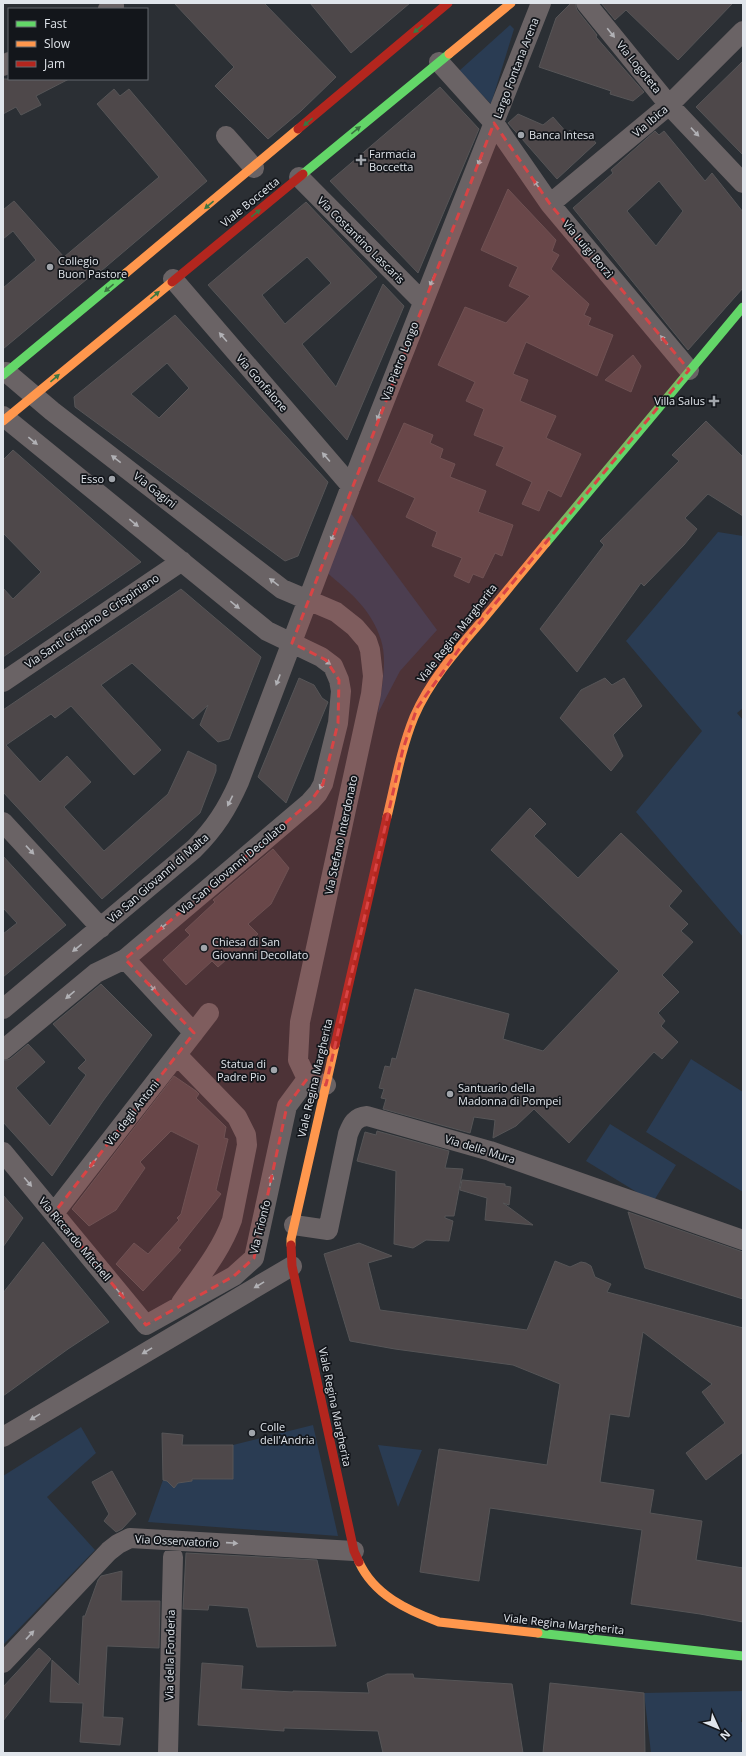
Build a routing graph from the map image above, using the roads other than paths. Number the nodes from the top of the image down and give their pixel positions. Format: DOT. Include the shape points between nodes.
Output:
graph roads {
  1 [pos="448,3"];
  2 [pos="512,3"];
  3 [pos="541,3"];
  4 [pos="586,3"];
  5 [pos="743,31"];
  6 [pos="439,62"];
  7 [pos="669,105"];
  8 [pos="494,123"];
  9 [pos="226,136"];
  10 [pos="254,168"];
  11 [pos="299,177"];
  12 [pos="743,183"];
  13 [pos="550,204"];
  14 [pos="173,280"];
  15 [pos="423,302"];
  16 [pos="743,307"];
  17 [pos="689,370"];
  18 [pos="4,373"];
  19 [pos="34,395"];
  20 [pos="4,418"];
  21 [pos="351,486"];
  22 [pos="182,561"];
  23 [pos="308,600"];
  24 [pos="292,643"];
  25 [pos="3,682"];
  26 [pos="3,822"];
  27 [pos="101,928"];
  28 [pos="125,958"];
  29 [pos="3,1009"];
  30 [pos="209,1013"];
  31 [pos="194,1033"];
  32 [pos="3,1050"];
  33 [pos="177,1055"];
  34 [pos="307,1079"];
  35 [pos="326,1085"];
  36 [pos="3,1152"];
  37 [pos="54,1213"];
  38 [pos="294,1224"];
  39 [pos="743,1240"];
  40 [pos="292,1266"];
  41 [pos="179,1306"];
  42 [pos="146,1325"];
  43 [pos="7,1427"];
  44 [pos="354,1551"];
  45 [pos="173,1557"];
  46 [pos="743,1656"];
  47 [pos="3,1663"];
  48 [pos="168,1753"];
  1 -- 10 [label="main road, one-way"];
  2 -- 6 [label="main road, Viale Boccetta"];
  3 -- 8 [label="street, Largo Fontana Arena"];
  4 -- 7 [label="street, Via Logoteta, one-way"];
  5 -- 7 [label="street, Via Ibica"];
  6 -- 8 [label="street, Largo Fontana Arena"];
  11 -- 6 [label="main road, Viale Boccetta, one-way"];
  7 -- 12 [label="street, Via Logoteta, one-way"];
  7 -- 13 [label="street, Via Ibica"];
  13 -- 8 [label="street, Via Luigi Borzì, one-way"];
  8 -- 15 [label="street, Via Pietro Longo, one-way"];
  9 -- 10 [label="street"];
  10 -- 18 [label="main road, one-way"];
  14 -- 11 [label="main road, Viale Boccetta, one-way"];
  11 -- 15 [label="street, Via Costantino Lascaris"];
  17 -- 13 [label="street, Via Luigi Borzì, one-way"];
  19 -- 14 [label="main road, Viale Boccetta, one-way"];
  21 -- 14 [label="street, Via Gonfalone, one-way"];
  15 -- 21 [label="street, Via Pietro Longo, one-way"];
  16 -- 17 [label="main road, Viale Regina Margherita"];
  17 -- 35 [label="main road, Viale Regina Margherita" via="441,670 417,708 408,728"];
  18 -- 19 [label="street, Via Gagini"];
  19 -- 20 [label="main road, Viale Boccetta"];
  23 -- 19 [label="street, Via Gagini, one-way" via="282,589"];
  20 -- 22 [label="street, one-way"];
  21 -- 23 [label="street, Via Pietro Longo, one-way"];
  22 -- 24 [label="street, one-way" via="267,631"];
  22 -- 25 [label="street, Via Santi Crispino e Crispiniano"];
  23 -- 24 [label="street, Via San Giovanni di Malta"];
  23 -- 34 [label="street, Via Stefano Interdonato" via="336,612 362,634 370,650 373,676 300,1022 298,1060"];
  24 -- 27 [label="street, Via San Giovanni di Malta, one-way" via="239,782 222,816 194,849"];
  24 -- 28 [label="street, Via San Giovanni Decollato, one-way" via="326,660 333,666 340,680 341,703 338,722 326,773 318,793"];
  26 -- 27 [label="street, one-way"];
  27 -- 29 [label="street, Via San Giovanni di Malta, one-way"];
  28 -- 31 [label="street, one-way"];
  28 -- 32 [label="street, Via San Giovanni Decollato, one-way" via="96,973"];
  30 -- 31 [label="street, Via degli Antoni"];
  31 -- 33 [label="street, Via degli Antoni"];
  33 -- 37 [label="street, Via degli Antoni, one-way"];
  33 -- 41 [label="street" via="236,1117 246,1135 247,1145 228,1230 220,1248"];
  34 -- 35 [label="street"];
  41 -- 34 [label="street, Via Trionfo, one-way" via="234,1276 254,1258 287,1106"];
  35 -- 38 [label="main road, Viale Regina Margherita"];
  36 -- 37 [label="street, Via Riccardo Mitchell, one-way"];
  37 -- 42 [label="street, Via Riccardo Mitchell, one-way"];
  38 -- 39 [label="street, Via delle Mura" via="328,1230 348,1134 355,1120 367,1116 490,1151"];
  38 -- 40 [label="main road, Viale Regina Margherita" via="291,1239"];
  40 -- 43 [label="street, one-way"];
  40 -- 44 [label="main road, Viale Regina Margherita"];
  41 -- 42 [label="street, Via Trionfo"];
  44 -- 46 [label="main road, Viale Regina Margherita" via="367,1578 379,1590 419,1615 439,1622"];
  47 -- 44 [label="street, Via Osservatorio, one-way" via="109,1551 130,1538"];
  45 -- 48 [label="street, Via della Fonderia"];
}
